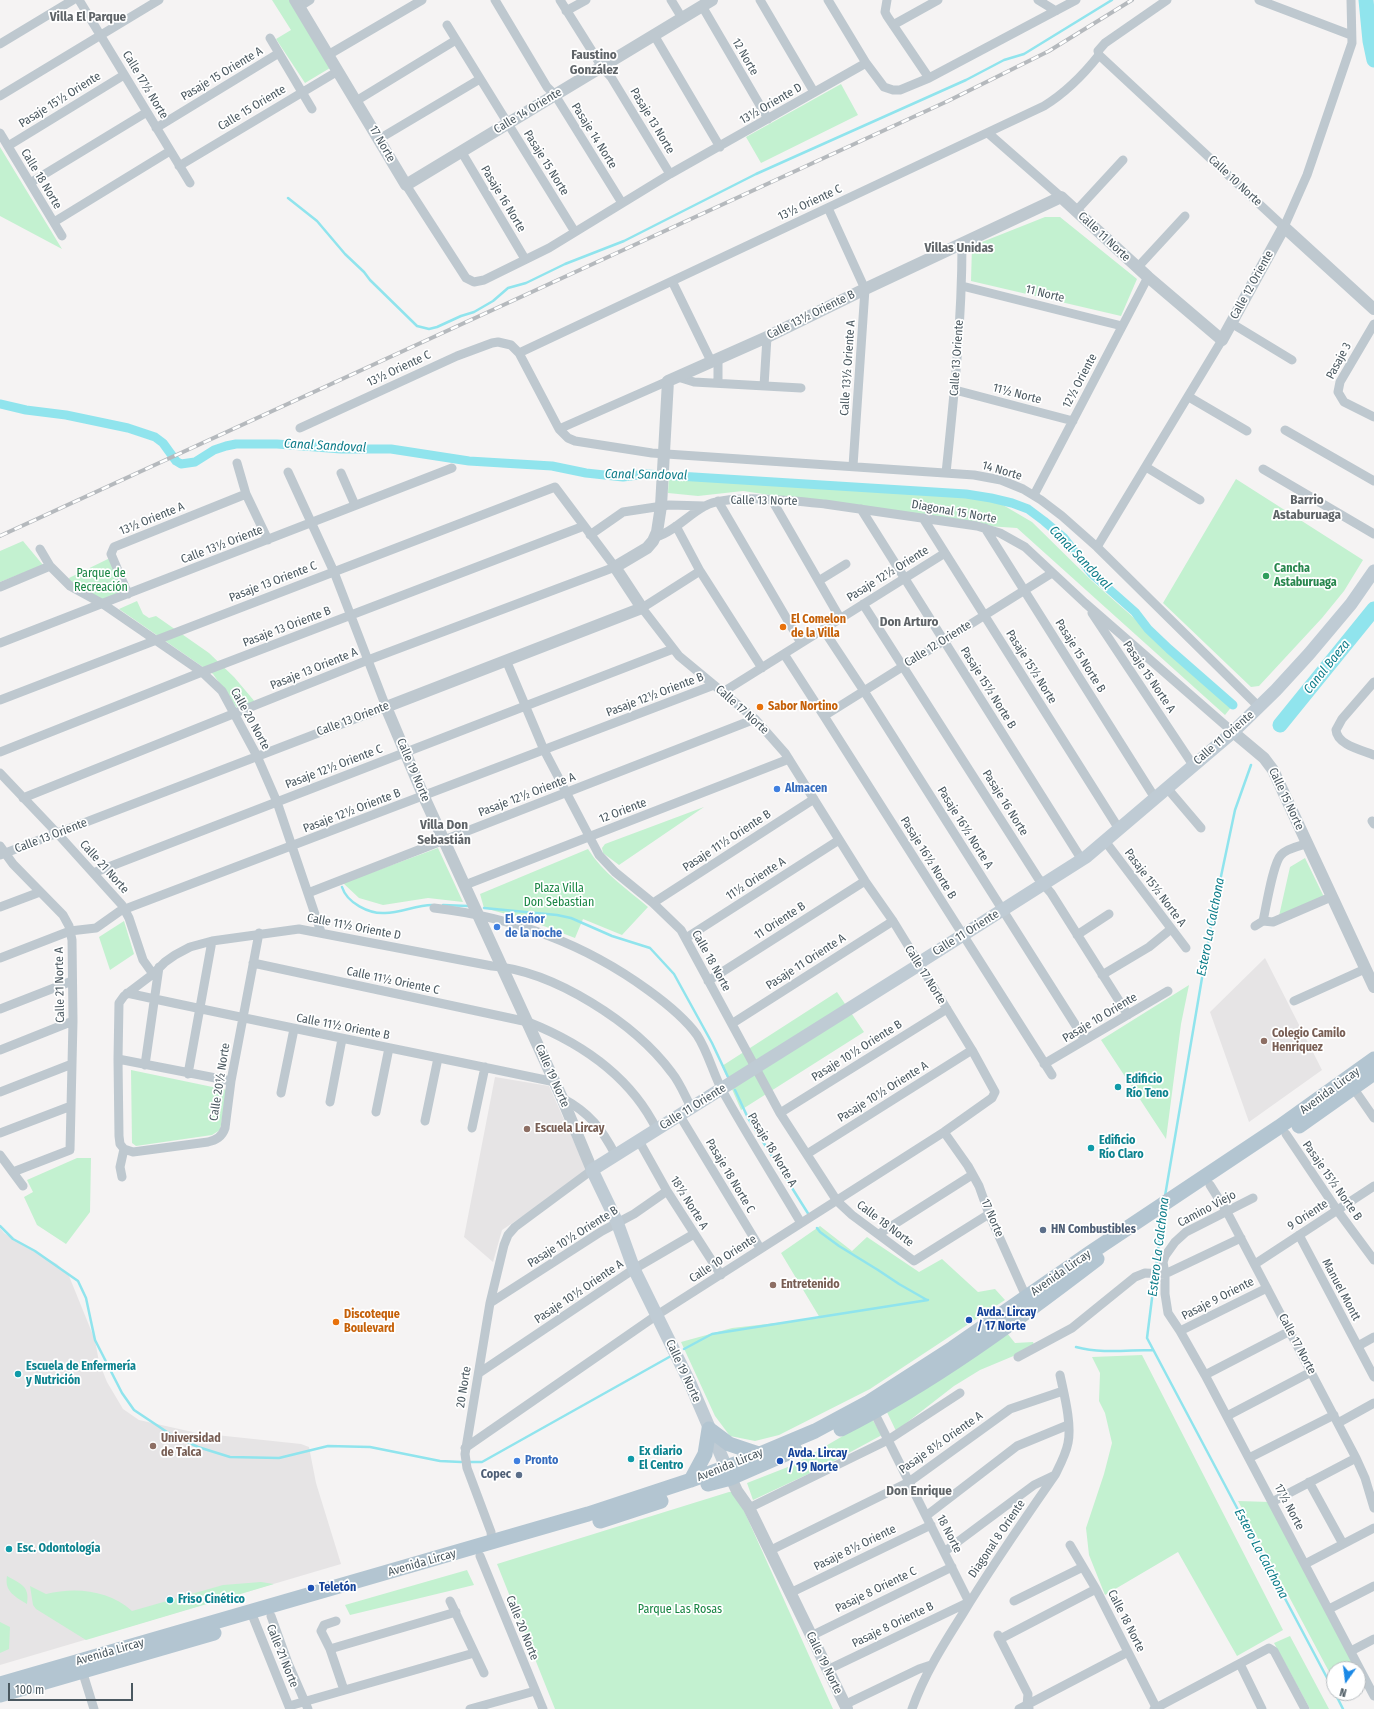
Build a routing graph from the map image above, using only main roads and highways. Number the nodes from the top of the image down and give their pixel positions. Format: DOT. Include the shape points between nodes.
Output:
graph roads {
  1 [pos="1374,571"];
  2 [pos="1374,1059"];
  3 [pos="1374,1073"];
  4 [pos="592,1170"];
  5 [pos="1174,1202"];
  6 [pos="1029,1303"];
  7 [pos="709,1429"];
  8 [pos="759,1454"];
  9 [pos="728,1472"];
  10 [pos="691,1480"];
  11 [pos="253,1616"];
  12 [pos="81,1666"];
  13 [pos="0,1684"];
  14 [pos="0,1695"];
  1 -- 4 [label="main road, Calle 11 Oriente" via="1325,636 1259,708 1082,860"];
  2 -- 5 [label="main road, Avenida Lircay"];
  3 -- 5 [label="main road, Avenida Lircay" via="1210,1185"];
  4 -- 7 [label="main road, Calle 19 Norte" via="617,1222 634,1269 690,1383"];
  5 -- 6 [label="main road, Avenida Lircay" via="1144,1222 1121,1242"];
  6 -- 8 [label="main road, Avenida Lircay" via="869,1402 815,1431"];
  6 -- 9 [label="main road, Avenida Lircay" via="965,1355 874,1412 815,1441"];
  7 -- 8 [label="main road" via="729,1444"];
  7 -- 9 [label="main road, Calle 19 Norte"];
  7 -- 10 [label="main road" via="705,1454"];
  8 -- 9 [label="main road, Avenida Lircay"];
  9 -- 10 [label="main road, Avenida Lircay"];
  9 -- 11 [label="main road, Avenida Lircay" via="725,1478 632,1511 271,1616"];
  10 -- 11 [label="main road, Avenida Lircay"];
  11 -- 12 [label="main road, Avenida Lircay"];
  12 -- 13 [label="main road, Avenida Lircay"];
  12 -- 14 [label="main road, Avenida Lircay"];
}
